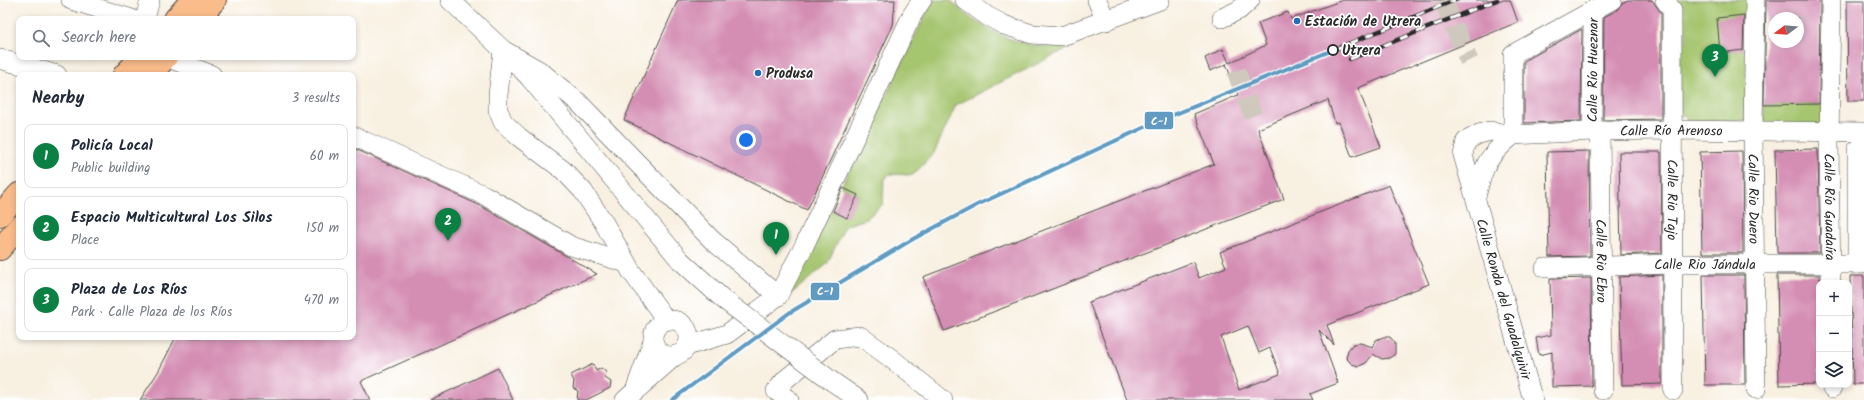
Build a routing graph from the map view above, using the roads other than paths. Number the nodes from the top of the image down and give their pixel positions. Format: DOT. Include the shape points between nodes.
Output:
graph roads {
  1 [pos="71,0"];
  2 [pos="150,0"];
  3 [pos="192,0"];
  4 [pos="215,0"];
  5 [pos="905,0"];
  6 [pos="922,0"];
  7 [pos="965,0"];
  8 [pos="1097,0"];
  9 [pos="1160,0"];
  10 [pos="1250,0"];
  11 [pos="1612,0"];
  12 [pos="1665,0"];
  13 [pos="1755,0"];
  14 [pos="1831,0"];
  15 [pos="456,2"];
  16 [pos="1592,10"];
  17 [pos="122,16"];
  18 [pos="147,16"];
  19 [pos="178,16"];
  20 [pos="202,16"];
  21 [pos="1222,18"];
  22 [pos="1106,20"];
  23 [pos="908,24"];
  24 [pos="503,50"];
  25 [pos="0,59"];
  26 [pos="138,60"];
  27 [pos="164,60"];
  28 [pos="174,60"];
  29 [pos="46,72"];
  30 [pos="127,72"];
  31 [pos="154,72"];
  32 [pos="204,72"];
  33 [pos="1672,130"];
  34 [pos="1753,130"];
  35 [pos="1596,131"];
  36 [pos="1829,131"];
  37 [pos="1864,132"];
  38 [pos="1479,134"];
  39 [pos="1513,135"];
  40 [pos="356,137"];
  41 [pos="1864,150"];
  42 [pos="16,197"];
  43 [pos="1475,199"];
  44 [pos="0,215"];
  45 [pos="16,230"];
  46 [pos="0,249"];
  47 [pos="1672,264"];
  48 [pos="1755,264"];
  49 [pos="1831,264"];
  50 [pos="1861,264"];
  51 [pos="1601,266"];
  52 [pos="629,267"];
  53 [pos="1545,268"];
  54 [pos="1831,280"];
  55 [pos="778,296"];
  56 [pos="684,326"];
  57 [pos="658,331"];
  58 [pos="727,334"];
  59 [pos="682,350"];
  60 [pos="1756,389"];
  61 [pos="1603,390"];
  62 [pos="1673,390"];
  63 [pos="630,396"];
  64 [pos="789,400"];
  65 [pos="859,400"];
  66 [pos="943,400"];
  67 [pos="1533,400"];
  1 -- 17 [label="street"];
  2 -- 18 [label="street"];
  3 -- 19 [label="main road"];
  4 -- 20 [label="main road"];
  5 -- 23 [label="street"];
  6 -- 23 [label="street"];
  7 -- 22 [label="street" via="1004,25 1032,34 1062,36"];
  8 -- 22 [label="street"];
  9 -- 22 [label="street"];
  10 -- 21 [label="street" via="1239,10"];
  11 -- 16 [label="street"];
  12 -- 33 [label="street, Calle Rio Tajo" via="1672,10"];
  13 -- 34 [label="street, Calle Rio Duero"];
  14 -- 36 [label="street, Calle Río Guadaíra"];
  15 -- 24 [label="street"];
  16 -- 35 [label="street, Calle Río Hueznar"];
  16 -- 39 [label="street" via="1513,54"];
  23 -- 55 [label="street"];
  24 -- 52 [label="street" via="498,96 498,110 503,122 519,138 563,170 583,191"];
  24 -- 55 [label="street" via="540,71 578,102 712,240"];
  24 -- 65 [label="street, bridge" via="553,104 680,260 722,299"];
  25 -- 29 [label="street"];
  26 -- 30 [label="main road"];
  27 -- 31 [label="main road"];
  28 -- 32 [label="street"];
  33 -- 34 [label="street, Calle Río Arenoso"];
  33 -- 35 [label="street, Calle Río Arenoso"];
  33 -- 47 [label="street, Calle Rio Tajo"];
  34 -- 36 [label="street, Calle Río Arenoso"];
  34 -- 48 [label="street, Calle Rio Duero"];
  35 -- 39 [label="street, Calle Río Arenoso"];
  35 -- 51 [label="street, Calle Rio Ebro"];
  36 -- 37 [label="street, Calle Río Arenoso"];
  36 -- 49 [label="street, Calle Río Guadaíra"];
  38 -- 39 [label="street, Calle Río Arenoso" via="1490,131"];
  38 -- 43 [label="street, Calle Ronda del Guadalquivir" via="1466,142 1463,155"];
  39 -- 43 [label="street, Calle Ronda del Guadalquivir" via="1495,150 1482,171"];
  40 -- 52 [label="street" via="484,195 571,246"];
  41 -- 50 [label="street" via="1857,150"];
  42 -- 44 [label="main road"];
  43 -- 67 [label="street, Calle Ronda del Guadalquivir"];
  45 -- 46 [label="main road"];
  47 -- 48 [label="street, Calle Rio Jándula"];
  47 -- 51 [label="street, Calle Rio Jándula"];
  47 -- 62 [label="street, Calle Rio Tajo"];
  48 -- 49 [label="street, Calle Rio Jándula"];
  48 -- 60 [label="street, Calle Rio Duero"];
  49 -- 50 [label="street, Calle Rio Jándula"];
  49 -- 54 [label="street, Calle Río Guadaíra"];
  51 -- 53 [label="street, Calle Rio Jándula"];
  51 -- 61 [label="street, Calle Rio Ebro"];
  52 -- 57 [label="street"];
  55 -- 58 [label="street"];
  56 -- 57 [label="street" via="676,320"];
  56 -- 58 [label="street"];
  56 -- 59 [label="street" via="689,335"];
  57 -- 59 [label="street" via="659,352 664,355"];
  57 -- 63 [label="street"];
  58 -- 59 [label="street"];
  59 -- 63 [label="street"];
  64 -- 66 [label="street" via="776,391 786,379 835,339 860,336"];
}
